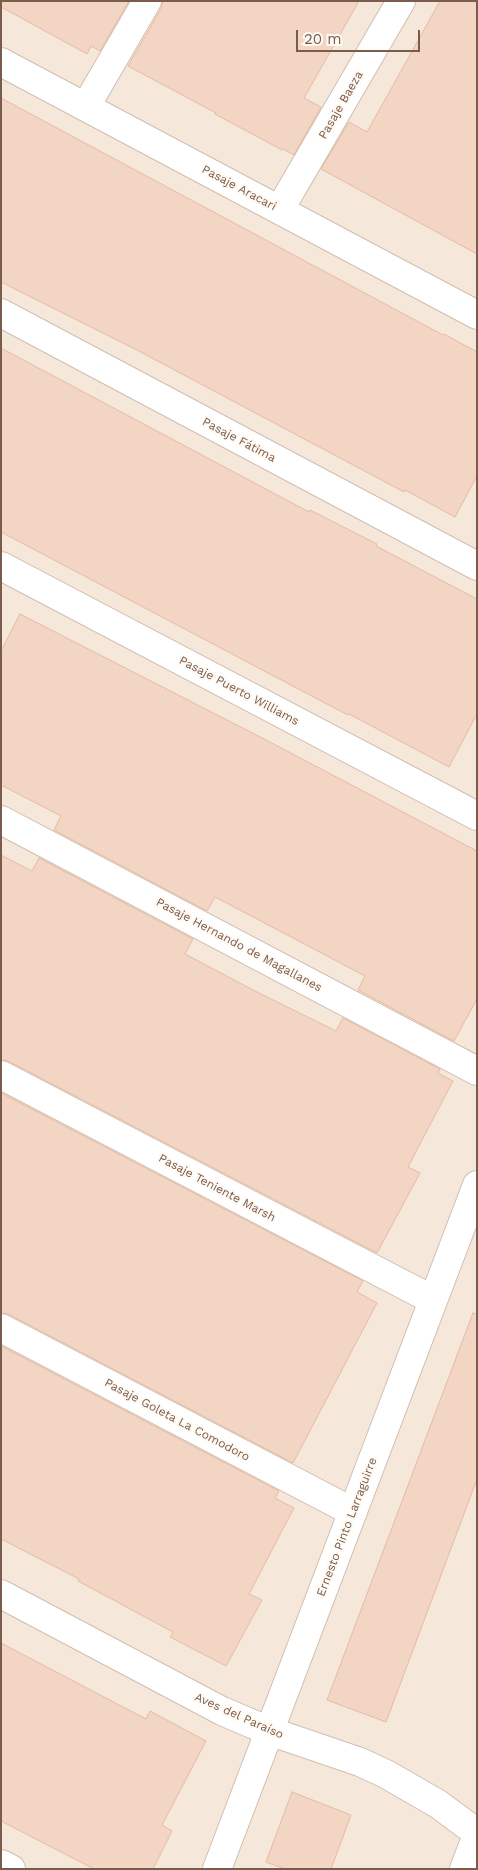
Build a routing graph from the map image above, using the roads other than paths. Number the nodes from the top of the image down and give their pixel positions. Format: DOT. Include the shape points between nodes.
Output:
graph roads {
  1 [pos="147,1"];
  2 [pos="401,1"];
  3 [pos="1,62"];
  4 [pos="86,106"];
  5 [pos="280,209"];
  6 [pos="1,313"];
  7 [pos="477,315"];
  8 [pos="1,566"];
  9 [pos="477,566"];
  10 [pos="477,816"];
  11 [pos="1,820"];
  12 [pos="477,1070"];
  13 [pos="1,1075"];
  14 [pos="477,1185"];
  15 [pos="433,1300"];
  16 [pos="1,1328"];
  17 [pos="352,1512"];
  18 [pos="1,1594"];
  19 [pos="270,1731"];
  20 [pos="477,1834"];
  21 [pos="1,1864"];
  22 [pos="11,1869"];
  23 [pos="217,1869"];
  24 [pos="464,1869"];
  1 -- 4 [label="street"];
  2 -- 5 [label="street, Pasaje Baeza"];
  3 -- 4 [label="street, Pasaje Aracari"];
  4 -- 5 [label="street, Pasaje Aracari"];
  5 -- 7 [label="street, Pasaje Aracari"];
  6 -- 9 [label="street, Pasaje Fátima"];
  8 -- 10 [label="street, Pasaje Puerto Williams"];
  11 -- 12 [label="street, Pasaje Hernando de Magallanes"];
  13 -- 15 [label="street, Pasaje Teniente Marsh"];
  14 -- 15 [label="street, Ernesto Pinto Larraguirre"];
  15 -- 17 [label="street, Ernesto Pinto Larraguirre"];
  16 -- 17 [label="street, Pasaje Goleta La Comodoro"];
  17 -- 19 [label="street, Ernesto Pinto Larraguirre"];
  18 -- 19 [label="street, Aves del Paraíso" via="222,1711"];
  19 -- 20 [label="street, Aves del Paraíso" via="386,1774 438,1804"];
  19 -- 23 [label="street, Ernesto Pinto Larraguirre"];
  20 -- 24 [label="street"];
  21 -- 22 [label="street"];
}
